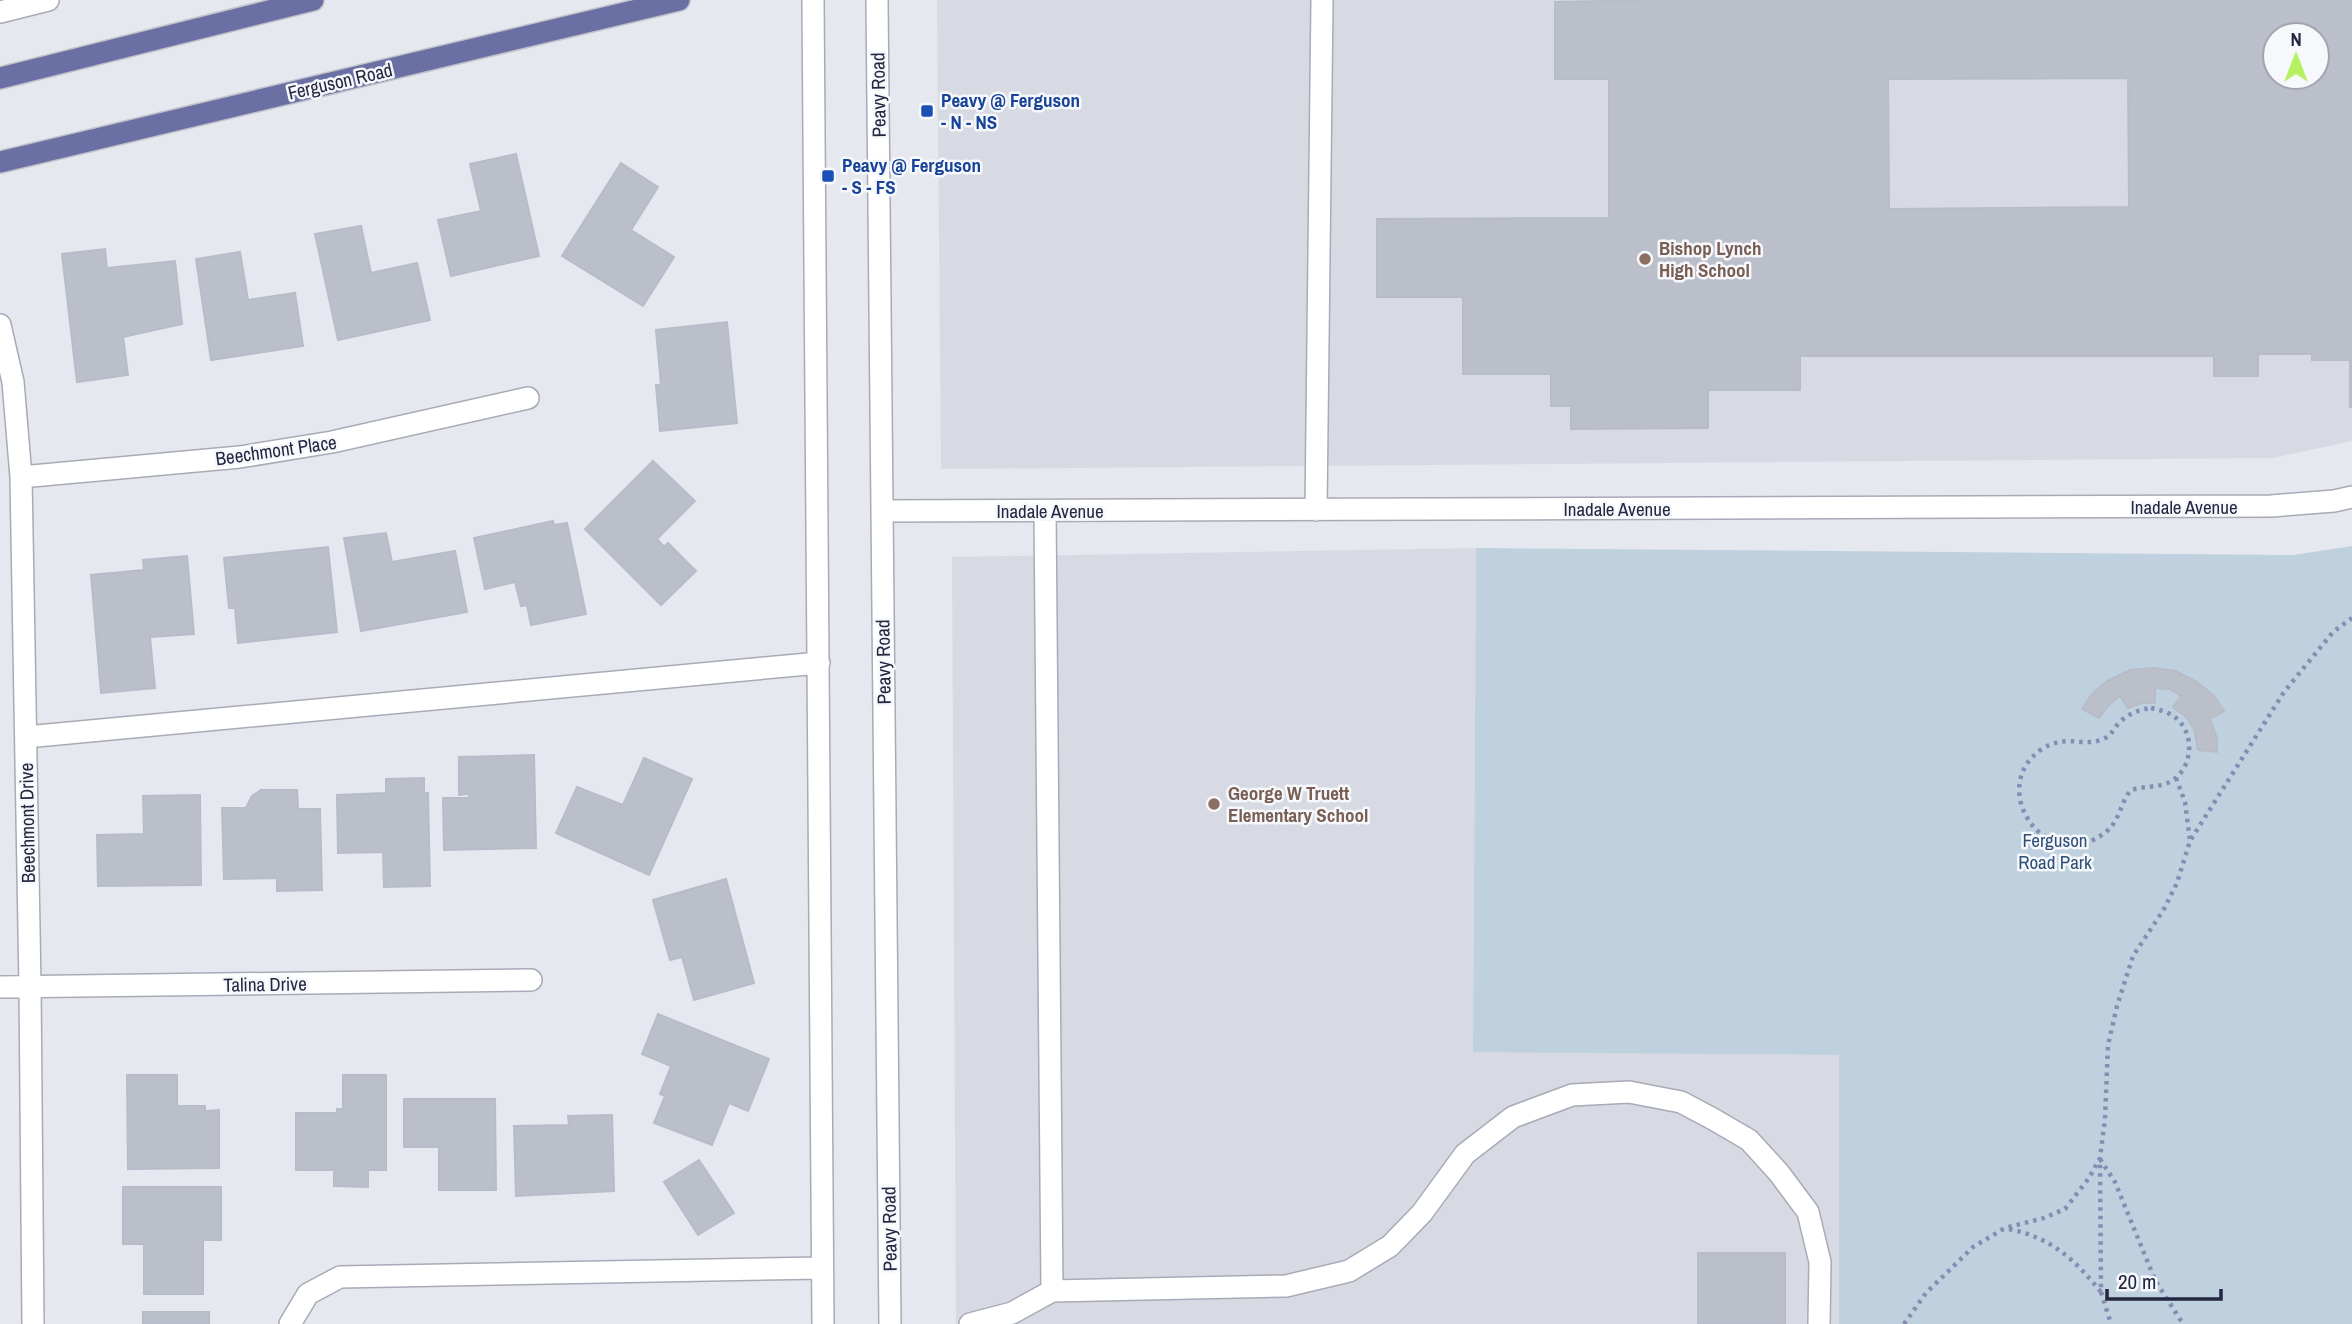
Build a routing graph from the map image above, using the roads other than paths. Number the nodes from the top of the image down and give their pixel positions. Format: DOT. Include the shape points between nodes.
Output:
graph roads {
  1 [pos="48,0"];
  2 [pos="313,0"];
  3 [pos="679,0"];
  4 [pos="813,0"];
  5 [pos="877,0"];
  6 [pos="1322,0"];
  7 [pos="0,12"];
  8 [pos="0,78"];
  9 [pos="0,162"];
  10 [pos="0,325"];
  11 [pos="528,398"];
  12 [pos="21,477"];
  13 [pos="2352,497"];
  14 [pos="1316,510"];
  15 [pos="1045,511"];
  16 [pos="882,512"];
  17 [pos="819,663"];
  18 [pos="26,737"];
  19 [pos="531,980"];
  20 [pos="30,986"];
  21 [pos="0,987"];
  22 [pos="821,1268"];
  23 [pos="1052,1290"];
  24 [pos="33,1324"];
  25 [pos="290,1324"];
  26 [pos="823,1324"];
  27 [pos="890,1324"];
  28 [pos="970,1324"];
  29 [pos="1819,1324"];
  1 -- 7 [label="street"];
  2 -- 8 [label="main road"];
  3 -- 9 [label="main road, Ferguson Road"];
  4 -- 17 [label="street"];
  5 -- 16 [label="street, Peavy Road"];
  6 -- 14 [label="street"];
  10 -- 12 [label="street, Beechmont Drive" via="13,382"];
  11 -- 12 [label="street, Beechmont Place" via="266,453"];
  12 -- 18 [label="street, Beechmont Drive"];
  13 -- 14 [label="street, Inadale Avenue" via="2271,506"];
  14 -- 15 [label="street, Inadale Avenue"];
  15 -- 16 [label="street, Inadale Avenue"];
  15 -- 23 [label="street"];
  16 -- 27 [label="street, Peavy Road"];
  17 -- 18 [label="street"];
  17 -- 22 [label="street"];
  18 -- 20 [label="street, Beechmont Drive"];
  19 -- 20 [label="street, Talina Drive"];
  20 -- 21 [label="street, Talina Drive"];
  20 -- 24 [label="street, Beechmont Drive"];
  22 -- 25 [label="street" via="340,1277 308,1294"];
  22 -- 26 [label="street"];
  23 -- 28 [label="street" via="1012,1313"];
  23 -- 29 [label="street" via="1286,1286 1349,1271 1390,1245 1422,1213 1465,1154 1513,1117 1572,1096 1629,1092 1681,1102 1713,1119 1749,1140 1779,1173 1808,1212 1820,1262"];
}
